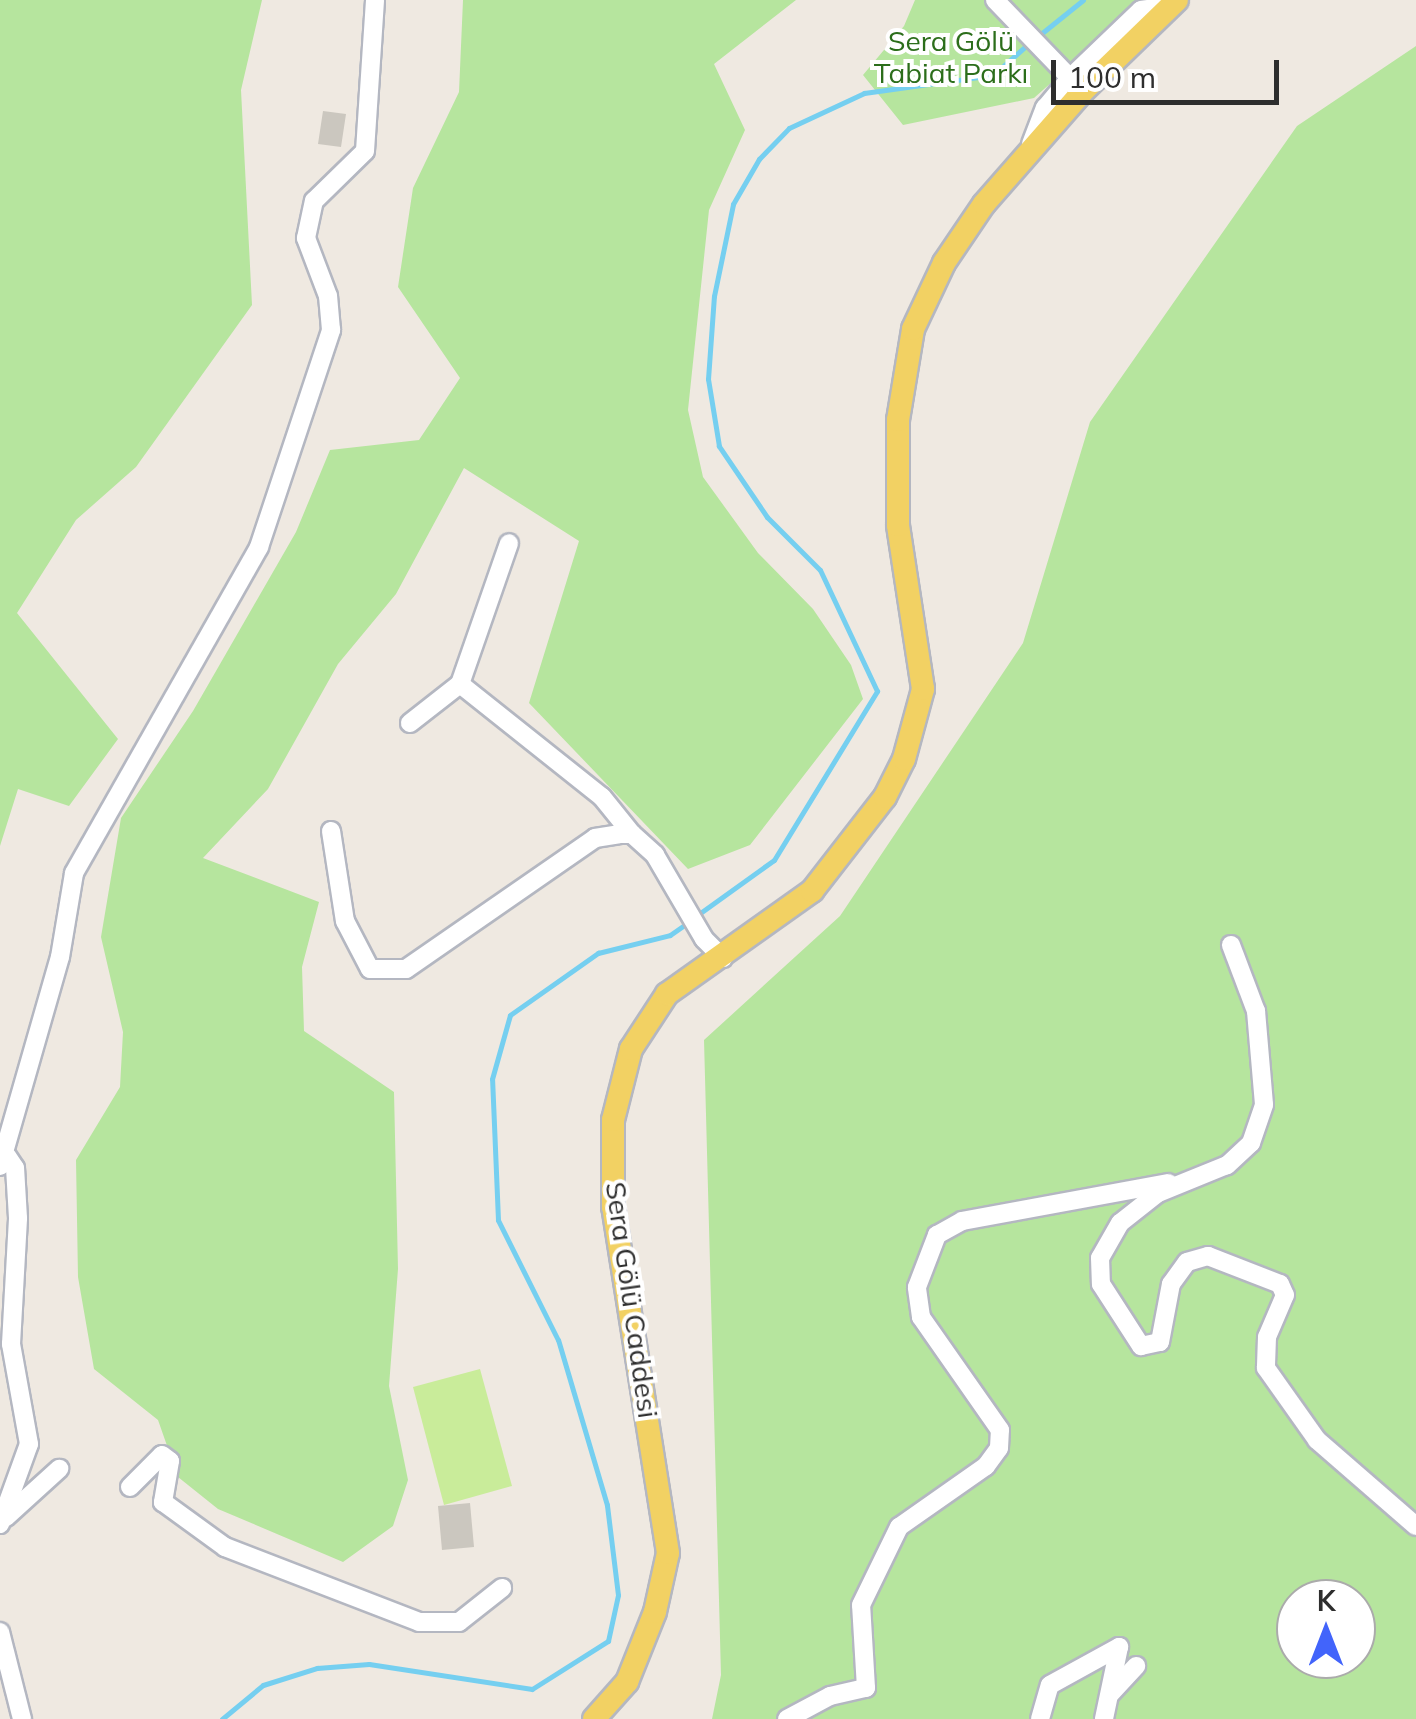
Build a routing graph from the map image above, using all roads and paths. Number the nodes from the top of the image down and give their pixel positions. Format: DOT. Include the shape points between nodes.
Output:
graph roads {
  1 [pos="376,0"];
  2 [pos="995,0"];
  3 [pos="1173,3"];
  4 [pos="1070,78"];
  5 [pos="1024,160"];
  6 [pos="510,543"];
  7 [pos="460,684"];
  8 [pos="410,723"];
  9 [pos="331,831"];
  10 [pos="632,834"];
  11 [pos="1230,945"];
  12 [pos="723,958"];
  13 [pos="4,1161"];
  14 [pos="1199,1178"];
  15 [pos="60,1469"];
  16 [pos="130,1487"];
  17 [pos="0,1522"];
  18 [pos="1416,1526"];
  19 [pos="502,1588"];
  20 [pos="0,1632"];
  21 [pos="1136,1666"];
  22 [pos="1107,1697"];
  23 [pos="22,1719"];
  24 [pos="594,1719"];
  25 [pos="787,1719"];
  26 [pos="1040,1719"];
  27 [pos="1104,1719"];
  1 -- 13 [label="street" via="365,152 314,201 306,238 328,296 331,330 260,546 74,874 60,957"];
  2 -- 4 [label="street"];
  3 -- 4 [label="street" via="1141,10"];
  3 -- 5 [label="main road, Sera Gölü Caddesi"];
  4 -- 5 [label="street" via="1046,108"];
  5 -- 12 [label="main road, Sera Gölü Caddesi" via="944,264 913,328 898,420 898,525 924,690 904,759 885,797 812,891"];
  6 -- 7 [label="street"];
  7 -- 8 [label="street"];
  7 -- 10 [label="street" via="602,798"];
  9 -- 10 [label="street" via="345,921 370,969 406,969 532,888 595,838"];
  10 -- 12 [label="street" via="655,855 704,939"];
  11 -- 14 [label="street" via="1256,1012 1264,1106 1251,1143"];
  12 -- 24 [label="main road, Sera Gölü Caddesi" via="666,994 631,1049 613,1120 613,1207 668,1553 655,1612 626,1682"];
  13 -- 17 [label="street" via="15,1168 11,1344 29,1444"];
  14 -- 18 [label="street" via="1158,1194 1120,1224 1100,1258 1102,1284 1142,1346 1160,1342 1171,1284 1187,1262 1208,1256 1280,1284 1285,1295 1266,1337 1266,1368 1318,1440"];
  14 -- 25 [label="street" via="962,1222 937,1235 917,1287 921,1317 1000,1430 999,1448 986,1466 899,1527 861,1605 866,1688 830,1696"];
  15 -- 17 [label="street"];
  16 -- 19 [label="street" via="162,1455 170,1461 163,1502 225,1547 419,1622 458,1622"];
  20 -- 23 [label="street"];
  21 -- 22 [label="street"];
  22 -- 26 [label="street" via="1119,1648 1050,1684"];
  22 -- 27 [label="street"];
}
